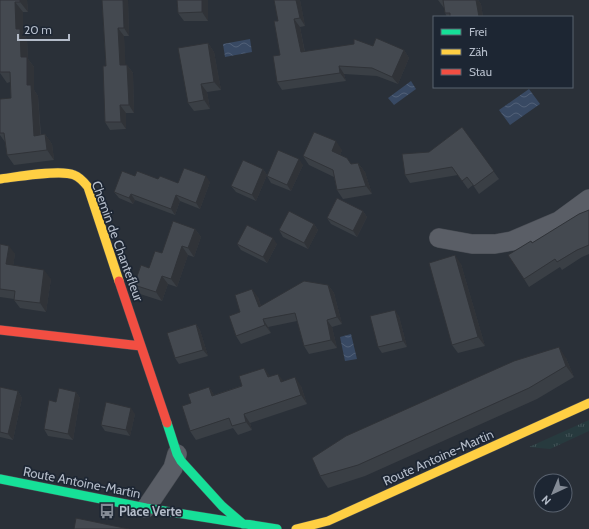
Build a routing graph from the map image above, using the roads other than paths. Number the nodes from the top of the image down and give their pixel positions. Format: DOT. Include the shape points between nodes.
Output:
graph roads {
  1 [pos="0,179"];
  2 [pos="589,199"];
  3 [pos="439,238"];
  4 [pos="0,330"];
  5 [pos="141,346"];
  6 [pos="589,403"];
  7 [pos="177,454"];
  8 [pos="0,479"];
  9 [pos="146,508"];
  10 [pos="243,524"];
  11 [pos="277,529"];
  12 [pos="296,529"];
  1 -- 5 [label="street, Chemin de Chantefleur" via="63,172 72,173 82,179 88,187"];
  2 -- 3 [label="street" via="559,221 512,241 472,244"];
  4 -- 5 [label="street"];
  5 -- 7 [label="street"];
  6 -- 12 [label="street, Route Antoine-Martin" via="328,521"];
  7 -- 9 [label="street" via="173,468"];
  7 -- 10 [label="street" via="222,506"];
  8 -- 9 [label="street, Route Antoine-Martin"];
  9 -- 10 [label="street, Route Antoine-Martin"];
  10 -- 11 [label="street, Route Antoine-Martin"];
}
